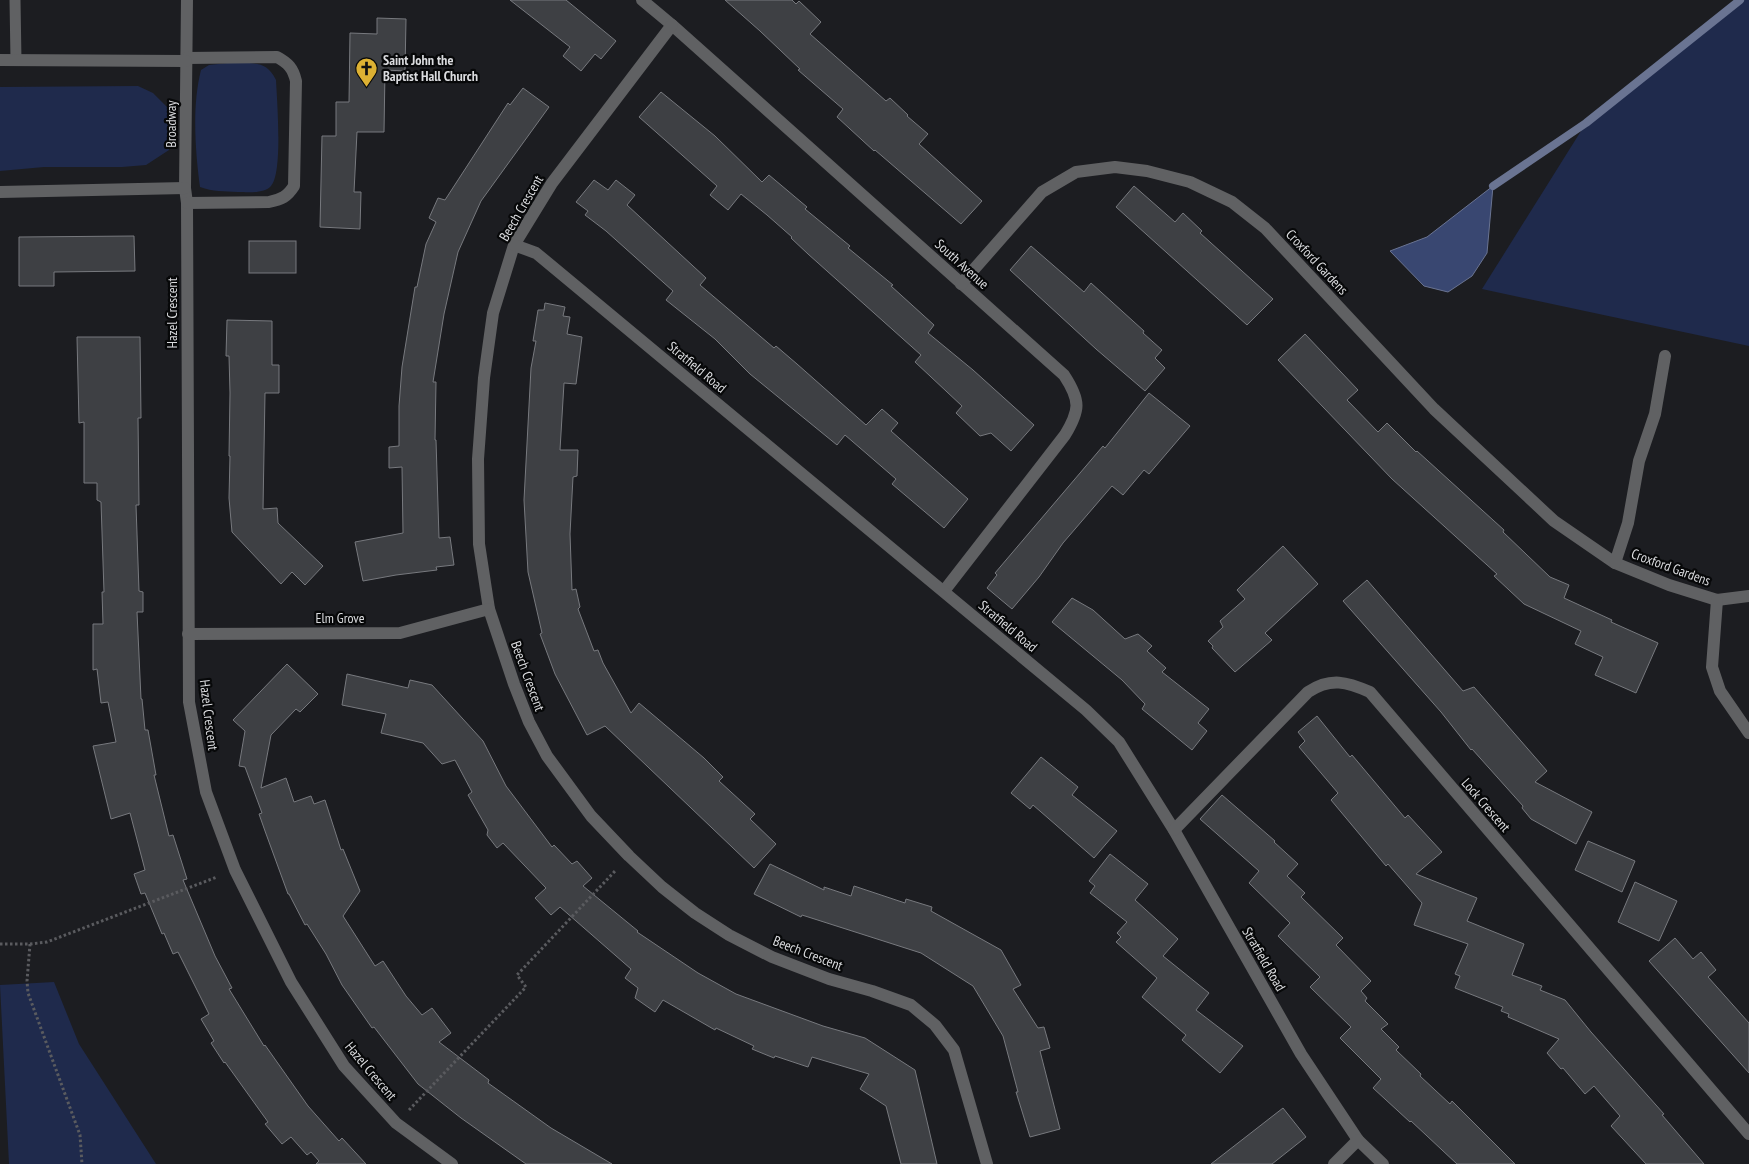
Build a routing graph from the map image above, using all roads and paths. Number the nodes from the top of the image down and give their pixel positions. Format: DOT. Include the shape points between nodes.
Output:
graph roads {
  1 [pos="15,0"];
  2 [pos="188,0"];
  3 [pos="642,0"];
  4 [pos="672,24"];
  5 [pos="186,59"];
  6 [pos="0,60"];
  7 [pos="16,60"];
  8 [pos="185,188"];
  9 [pos="0,192"];
  10 [pos="187,203"];
  11 [pos="514,244"];
  12 [pos="961,284"];
  13 [pos="1664,356"];
  14 [pos="1615,562"];
  15 [pos="944,591"];
  16 [pos="1749,596"];
  17 [pos="1717,600"];
  18 [pos="489,609"];
  19 [pos="188,634"];
  20 [pos="1749,733"];
  21 [pos="1174,830"];
  22 [pos="628,856"];
  23 [pos="234,870"];
  24 [pos="0,944"];
  25 [pos="30,944"];
  26 [pos="396,1123"];
  27 [pos="1749,1134"];
  28 [pos="1358,1140"];
  29 [pos="82,1164"];
  30 [pos="452,1164"];
  31 [pos="987,1164"];
  32 [pos="1334,1164"];
  33 [pos="1383,1164"];
  1 -- 7 [label="lane"];
  2 -- 5 [label="street"];
  3 -- 4 [label="street, South Avenue"];
  4 -- 11 [label="street, Beech Crescent" via="552,183"];
  4 -- 12 [label="street, South Avenue"];
  5 -- 7 [label="street"];
  5 -- 8 [label="street, Broadway"];
  5 -- 10 [label="street" via="277,58 287,63 296,81 294,186 288,195 269,202"];
  6 -- 7 [label="street"];
  8 -- 9 [label="street"];
  8 -- 10 [label="street, Hazel Crescent"];
  10 -- 19 [label="street, Hazel Crescent"];
  11 -- 15 [label="street, Stratfield Road" via="536,253"];
  11 -- 18 [label="street, Beech Crescent" via="493,313 484,378 479,544"];
  12 -- 14 [label="street, Croxford Gardens" via="1042,192 1076,172 1115,167 1190,182 1232,202 1265,228 1434,409 1554,521"];
  12 -- 15 [label="street, South Avenue" via="1064,376 1078,403 1075,419 1065,435"];
  13 -- 14 [label="street, Croxford Gardens" via="1655,414 1638,460 1628,523"];
  14 -- 17 [label="street, Croxford Gardens" via="1669,585"];
  15 -- 21 [label="street, Stratfield Road" via="1086,710 1119,742"];
  16 -- 17 [label="street, Croxford Gardens"];
  17 -- 20 [label="street, Croxford Gardens" via="1712,667 1720,691"];
  18 -- 19 [label="street, Elm Grove" via="400,633"];
  18 -- 22 [label="street, Beech Crescent" via="520,700 547,756 591,816"];
  19 -- 23 [label="street, Hazel Crescent" via="189,702 194,735 206,792"];
  21 -- 27 [label="street, Lock Crescent" via="1308,692 1332,683 1350,683 1370,692"];
  21 -- 28 [label="street, Stratfield Road" via="1301,1054"];
  22 -- 26 [label="path" via="517,976 526,986"];
  22 -- 31 [label="street, Beech Crescent" via="695,913 729,935 829,979 911,1005 935,1025 954,1050"];
  23 -- 25 [label="path" via="47,942"];
  23 -- 26 [label="street, Hazel Crescent" via="291,982 344,1066"];
  24 -- 25 [label="path"];
  25 -- 29 [label="path" via="28,993 80,1135"];
  26 -- 30 [label="street, Hazel Crescent"];
  28 -- 32 [label="street"];
  28 -- 33 [label="street"];
}
